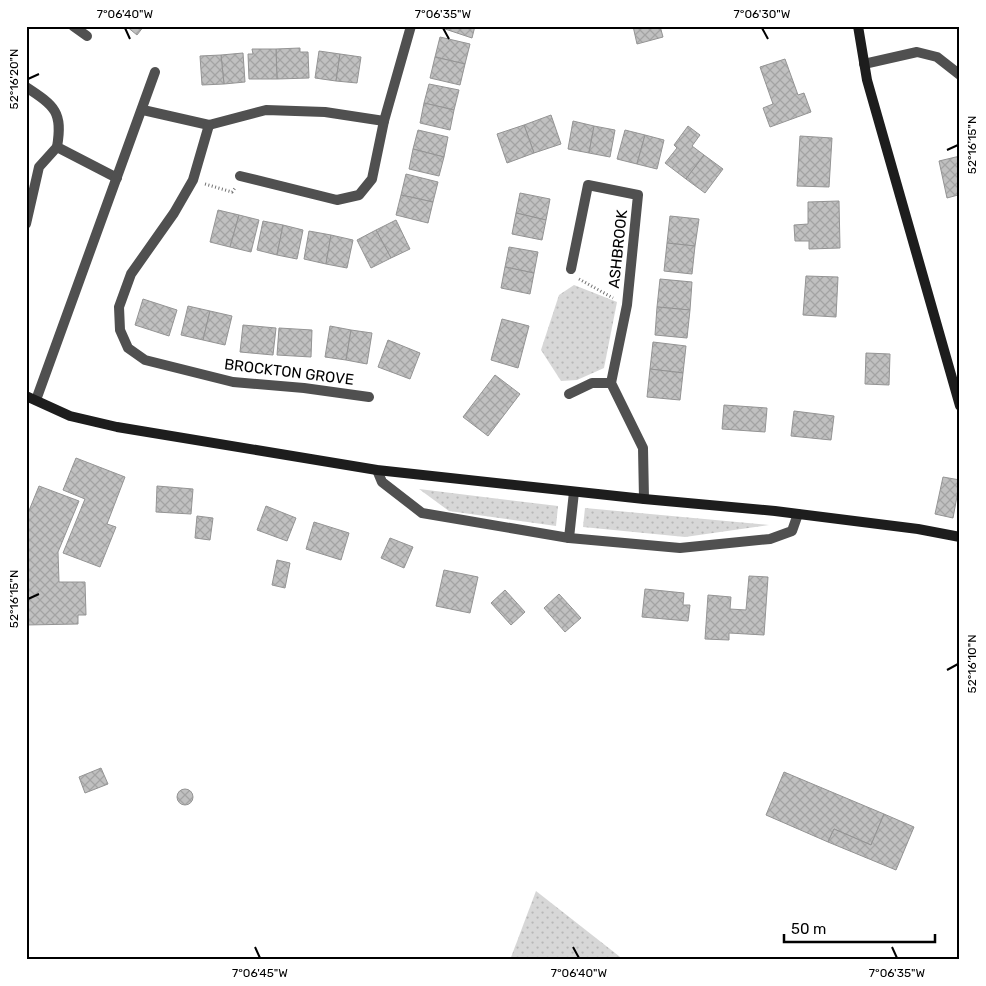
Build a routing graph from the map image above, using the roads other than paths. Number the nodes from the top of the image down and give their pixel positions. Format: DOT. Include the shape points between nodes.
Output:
graph roads {
  1 [pos="73,26"];
  2 [pos="411,26"];
  3 [pos="858,26"];
  4 [pos="87,36"];
  5 [pos="864,64"];
  6 [pos="155,72"];
  7 [pos="960,75"];
  8 [pos="26,87"];
  9 [pos="143,110"];
  10 [pos="384,121"];
  11 [pos="209,125"];
  12 [pos="57,147"];
  13 [pos="240,176"];
  14 [pos="116,178"];
  15 [pos="26,224"];
  16 [pos="571,270"];
  17 [pos="611,383"];
  18 [pos="569,394"];
  19 [pos="369,397"];
  20 [pos="31,398"];
  21 [pos="960,406"];
  22 [pos="377,470"];
  23 [pos="574,492"];
  24 [pos="644,500"];
  25 [pos="798,514"];
  26 [pos="960,537"];
  27 [pos="569,538"];
  1 -- 4 [label="street"];
  2 -- 10 [label="street"];
  3 -- 5 [label="street"];
  5 -- 7 [label="street" via="917,52 937,57"];
  5 -- 21 [label="street"];
  6 -- 9 [label="street"];
  8 -- 12 [label="street" via="46,100 57,114 60,130"];
  9 -- 11 [label="street"];
  9 -- 14 [label="street"];
  10 -- 11 [label="street" via="325,112 266,110"];
  10 -- 13 [label="street" via="372,179 359,194 337,200"];
  11 -- 19 [label="street, BROCKTON GROVE" via="193,180 131,274 119,307 120,330 128,348 144,360 234,382"];
  12 -- 14 [label="street"];
  12 -- 15 [label="street" via="39,167"];
  14 -- 20 [label="street"];
  16 -- 17 [label="street, ASHBROOK" via="588,185 638,196 627,305"];
  17 -- 18 [label="street" via="592,383"];
  17 -- 24 [label="street" via="643,448"];
  20 -- 22 [label="street" via="70,416 117,427"];
  22 -- 23 [label="street"];
  22 -- 27 [label="street" via="382,482 422,513"];
  23 -- 24 [label="street"];
  23 -- 27 [label="street"];
  24 -- 25 [label="street"];
  25 -- 26 [label="street"];
  25 -- 27 [label="street" via="792,531 770,539 680,548"];
}
